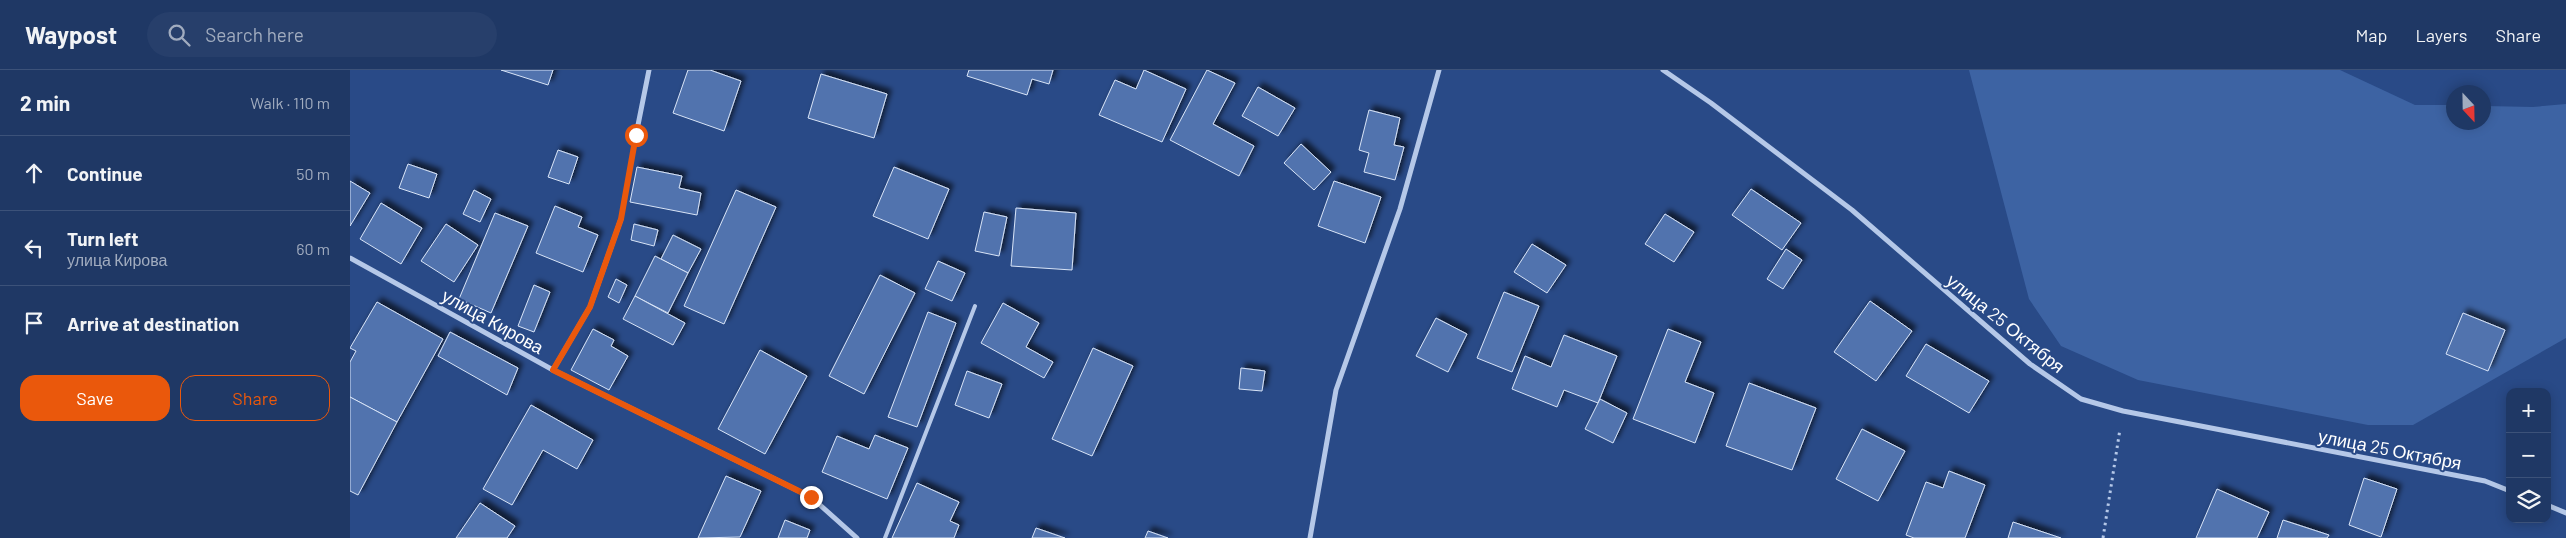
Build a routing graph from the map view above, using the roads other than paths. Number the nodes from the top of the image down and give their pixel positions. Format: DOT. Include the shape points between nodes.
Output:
graph roads {
  1 [pos="649,70"];
  2 [pos="1439,70"];
  3 [pos="1663,70"];
  4 [pos="636,135"];
  5 [pos="621,219"];
  6 [pos="350,258"];
  7 [pos="975,306"];
  8 [pos="553,370"];
  9 [pos="2506,489"];
  10 [pos="2551,507"];
  11 [pos="2566,513"];
  12 [pos="857,538"];
  13 [pos="885,538"];
  14 [pos="1310,538"];
  1 -- 4 [label="street"];
  2 -- 14 [label="street" via="1400,209 1336,390"];
  3 -- 9 [label="street, улица 25 Октября" via="1852,210 2030,364 2081,399 2123,411 2485,481"];
  5 -- 8 [label="street" via="590,307"];
  6 -- 8 [label="street, улица Кирова"];
  7 -- 13 [label="lane"];
  8 -- 12 [label="street, улица Кирова" via="811,497"];
  10 -- 11 [label="street"];
}
